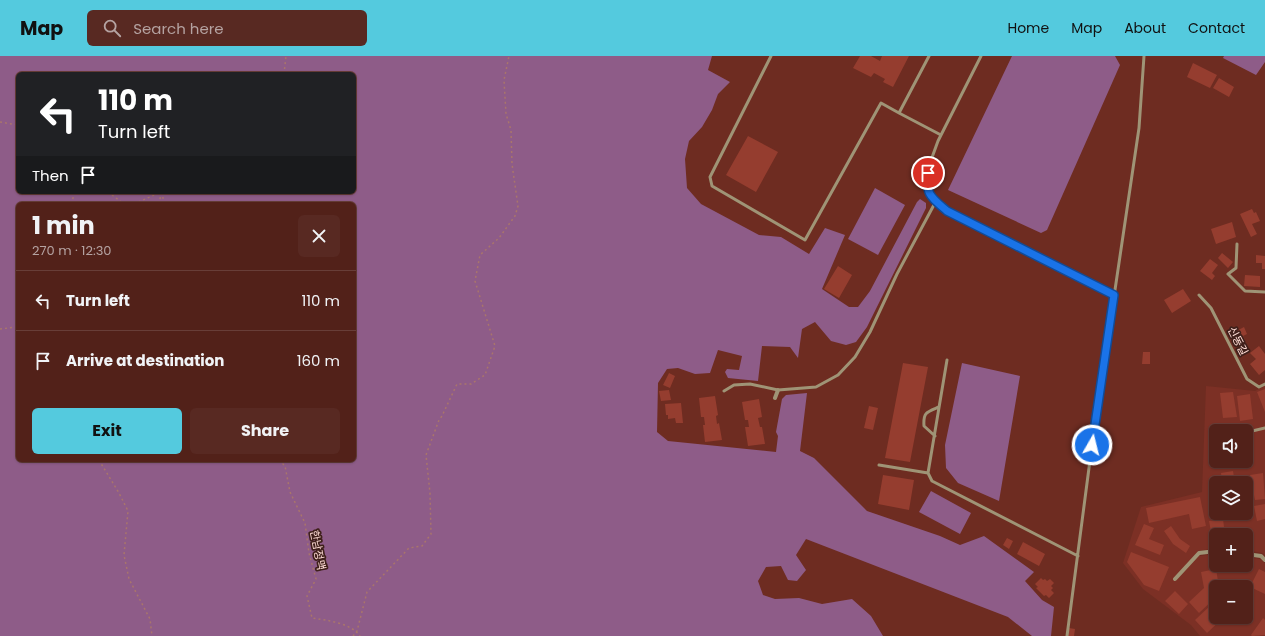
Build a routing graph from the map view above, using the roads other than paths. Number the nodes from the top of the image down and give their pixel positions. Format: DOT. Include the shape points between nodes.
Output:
graph roads {
  1 [pos="771,56"];
  2 [pos="929,56"];
  3 [pos="981,56"];
  4 [pos="1144,56"];
  5 [pos="899,113"];
  6 [pos="941,135"];
  7 [pos="936,201"];
  8 [pos="1237,244"];
  9 [pos="1265,292"];
  10 [pos="1114,295"];
  11 [pos="1199,295"];
  12 [pos="947,360"];
  13 [pos="1265,384"];
  14 [pos="778,390"];
  15 [pos="724,391"];
  16 [pos="775,398"];
  17 [pos="939,407"];
  18 [pos="1265,428"];
  19 [pos="1253,431"];
  20 [pos="935,436"];
  21 [pos="879,465"];
  22 [pos="928,473"];
  23 [pos="1209,552"];
  24 [pos="1253,555"];
  25 [pos="1078,556"];
  26 [pos="1265,560"];
  27 [pos="1175,579"];
  28 [pos="1067,636"];
  1 -- 5 [label="lane" via="710,177 712,186 805,240 881,103"];
  2 -- 5 [label="lane"];
  3 -- 6 [label="lane"];
  4 -- 10 [label="lane" via="1139,128"];
  5 -- 6 [label="lane"];
  6 -- 7 [label="lane" via="930,163 927,183 931,197"];
  7 -- 10 [label="lane" via="947,211"];
  7 -- 14 [label="lane" via="855,357 838,375 816,387"];
  8 -- 9 [label="lane" via="1236,268 1228,274 1245,291"];
  10 -- 25 [label="lane"];
  11 -- 13 [label="lane, 신동길" via="1211,308 1248,380 1260,387"];
  12 -- 17 [label="lane"];
  14 -- 15 [label="lane" via="750,384 734,385"];
  14 -- 16 [label="street"];
  17 -- 20 [label="lane"];
  17 -- 20 [label="lane" via="927,412 924,417 924,426"];
  18 -- 19 [label="lane"];
  20 -- 22 [label="lane"];
  21 -- 22 [label="lane"];
  22 -- 25 [label="lane" via="932,481"];
  23 -- 27 [label="street" via="1199,553"];
  24 -- 26 [label="street" via="1261,556"];
  25 -- 28 [label="lane"];
}
